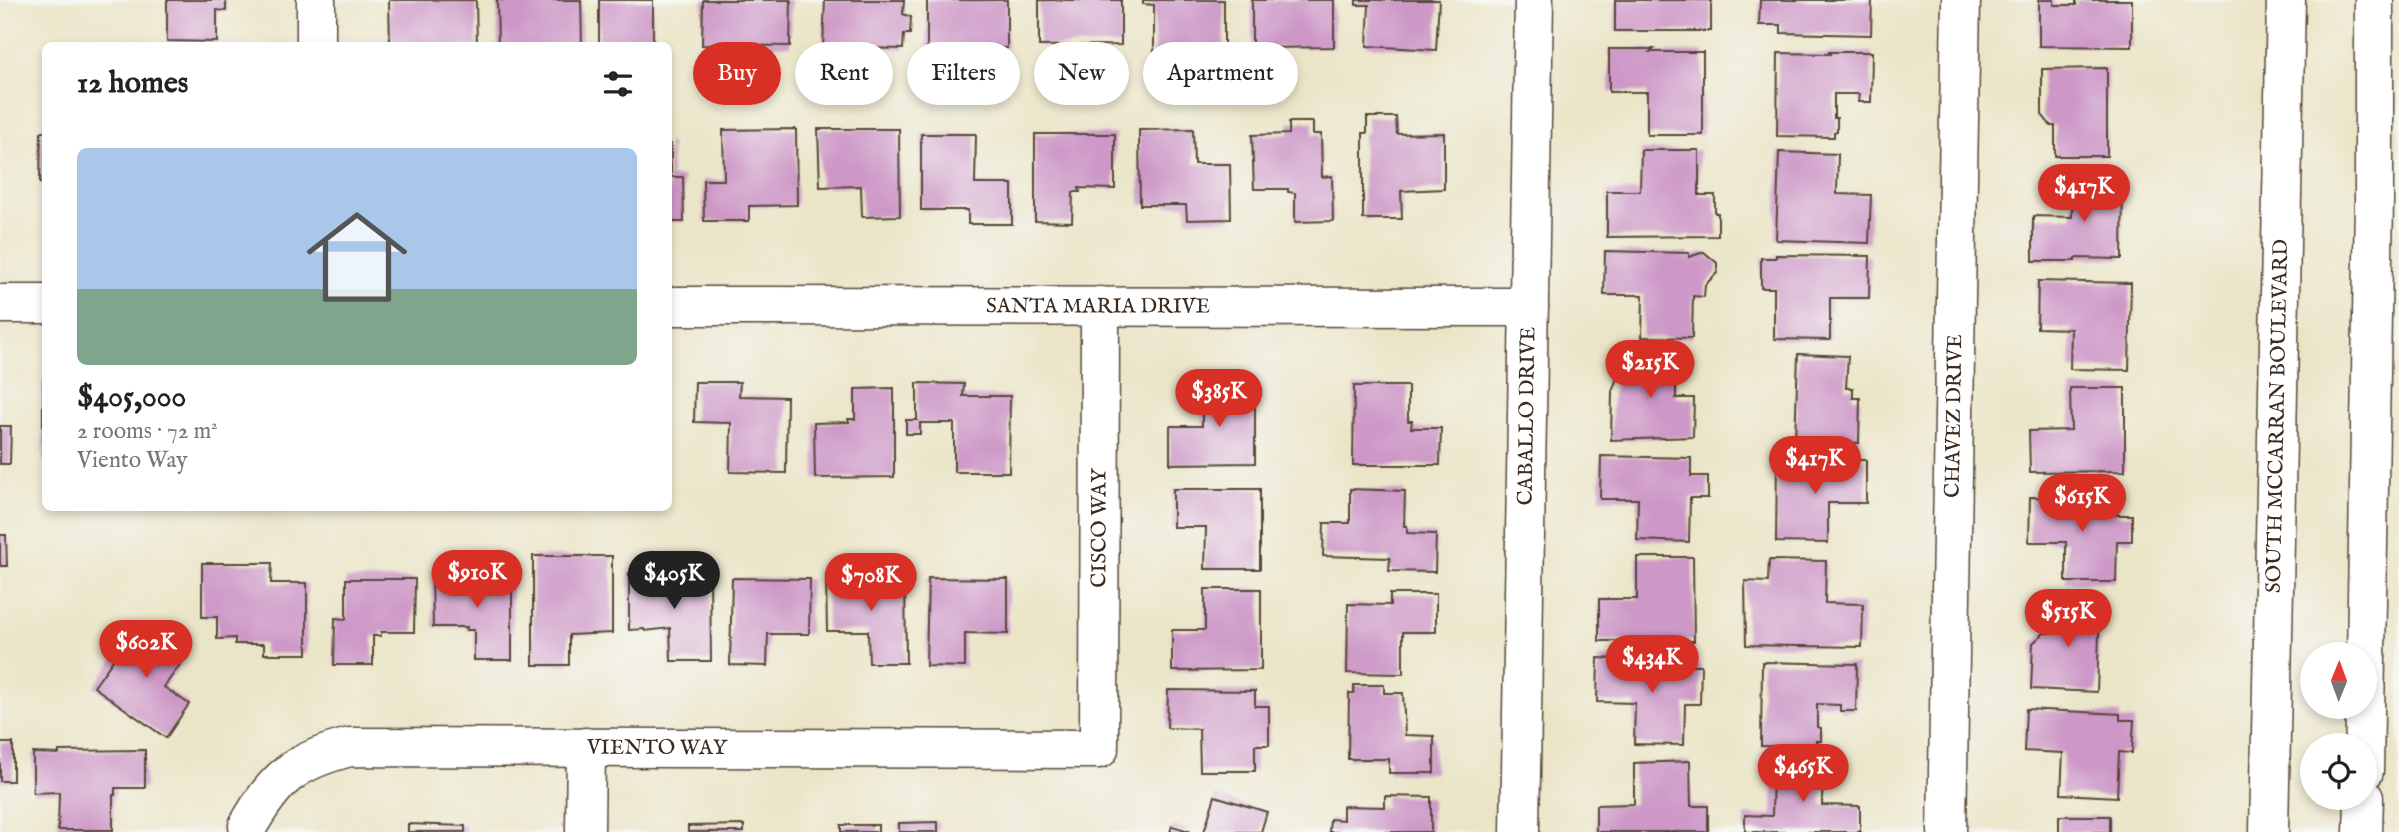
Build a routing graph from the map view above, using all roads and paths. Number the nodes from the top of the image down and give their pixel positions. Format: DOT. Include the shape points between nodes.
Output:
graph roads {
  1 [pos="316,0"];
  2 [pos="1534,0"];
  3 [pos="1961,0"];
  4 [pos="2286,0"];
  5 [pos="2374,0"];
  6 [pos="316,42"];
  7 [pos="0,304"];
  8 [pos="42,304"];
  9 [pos="672,306"];
  10 [pos="1100,306"];
  11 [pos="1528,307"];
  12 [pos="2365,733"];
  13 [pos="586,747"];
  14 [pos="1099,749"];
  15 [pos="2364,810"];
  16 [pos="248,826"];
  17 [pos="586,832"];
  18 [pos="1520,832"];
  19 [pos="1947,832"];
  20 [pos="2269,832"];
  21 [pos="2363,832"];
  1 -- 6 [label="street"];
  2 -- 11 [label="street, CABALLO DRIVE"];
  3 -- 19 [label="street, CHAVEZ DRIVE"];
  4 -- 20 [label="street, SOUTH MCCARRAN BOULEVARD"];
  5 -- 12 [label="street"];
  7 -- 8 [label="street"];
  9 -- 10 [label="street, SANTA MARIA DRIVE"];
  10 -- 11 [label="street, SANTA MARIA DRIVE"];
  10 -- 14 [label="street, CISCO WAY"];
  11 -- 18 [label="street, CABALLO DRIVE"];
  13 -- 14 [label="street, VIENTO WAY"];
  13 -- 16 [label="street, VIENTO WAY" via="350,747 319,755 290,771 266,795"];
  13 -- 17 [label="street"];
  15 -- 21 [label="street"];
}
